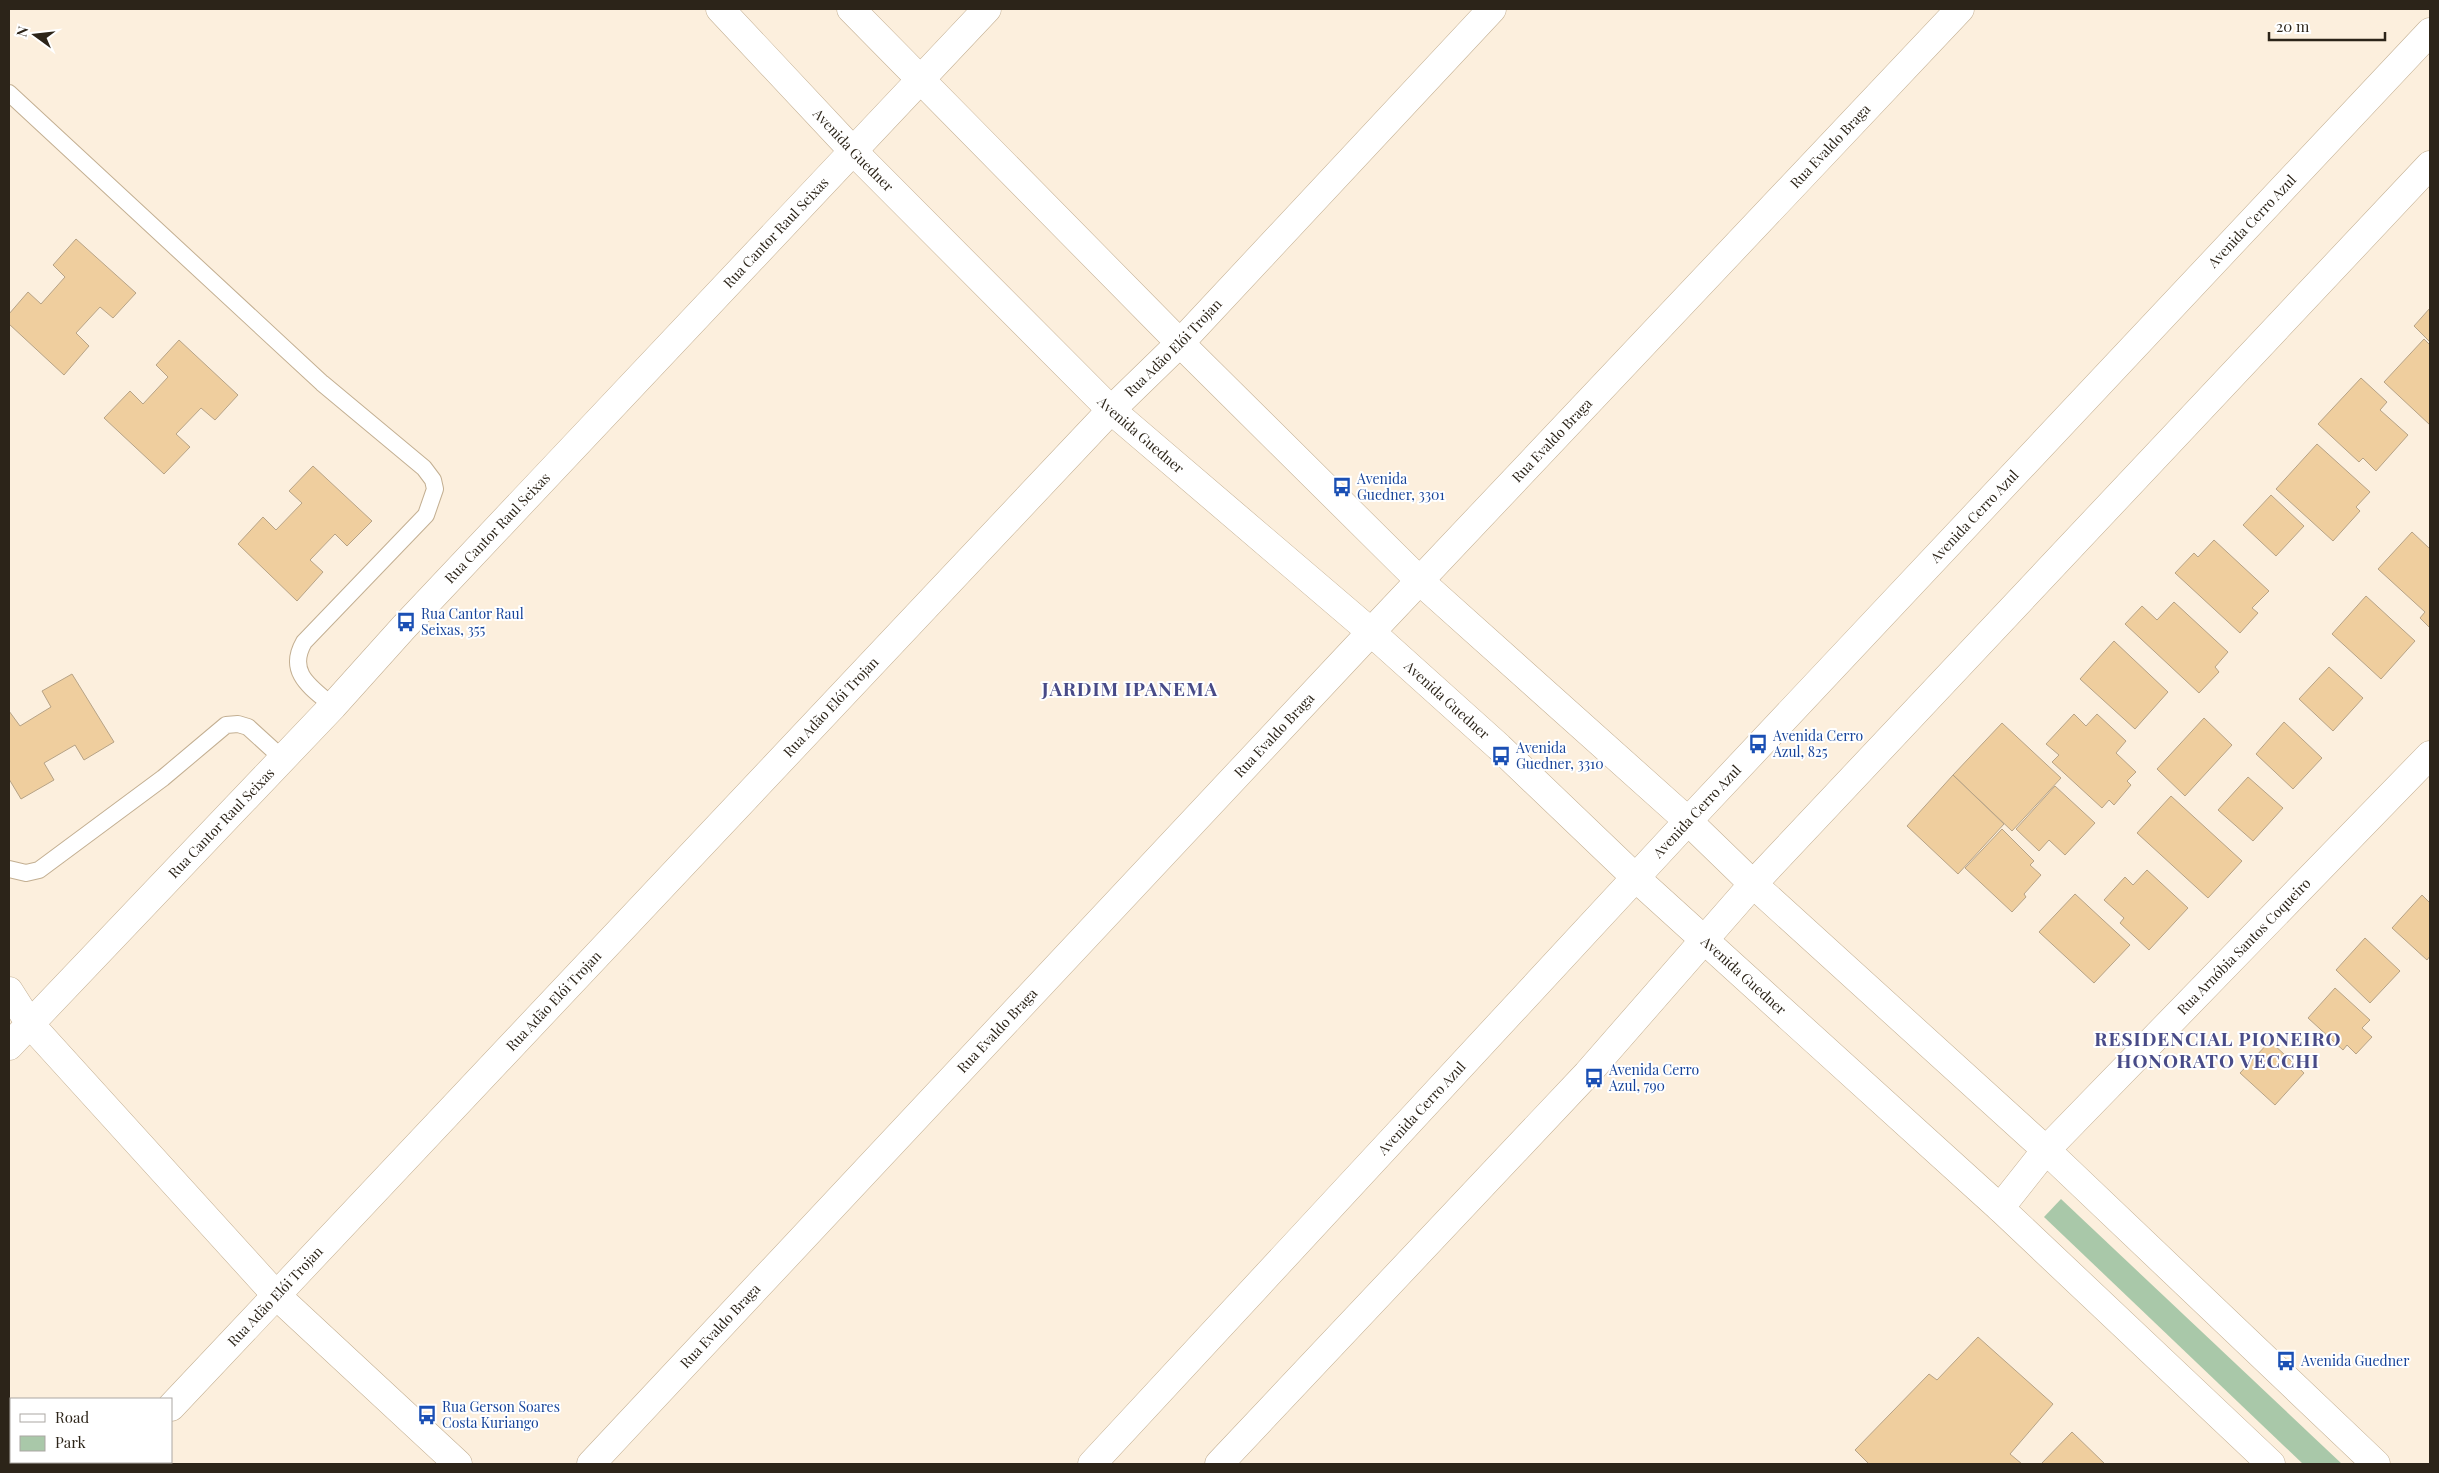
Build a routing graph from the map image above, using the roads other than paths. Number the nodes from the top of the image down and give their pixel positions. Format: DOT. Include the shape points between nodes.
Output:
graph roads {
  1 [pos="720,9"];
  2 [pos="851,9"];
  3 [pos="987,9"];
  4 [pos="1492,9"];
  5 [pos="1960,9"];
  6 [pos="2430,32"];
  7 [pos="920,80"];
  8 [pos="9,93"];
  9 [pos="853,151"];
  10 [pos="2430,165"];
  11 [pos="1180,343"];
  12 [pos="1111,410"];
  13 [pos="1421,582"];
  14 [pos="1371,632"];
  15 [pos="333,706"];
  16 [pos="2430,756"];
  17 [pos="283,759"];
  18 [pos="1688,822"];
  19 [pos="9,869"];
  20 [pos="1637,879"];
  21 [pos="1753,884"];
  22 [pos="1704,939"];
  23 [pos="9,991"];
  24 [pos="30,1024"];
  25 [pos="9,1046"];
  26 [pos="2046,1150"];
  27 [pos="2000,1208"];
  28 [pos="277,1296"];
  29 [pos="172,1405"];
  30 [pos="458,1464"];
  31 [pos="591,1464"];
  32 [pos="1092,1464"];
  33 [pos="1219,1464"];
  34 [pos="2272,1464"];
  35 [pos="2376,1464"];
  1 -- 9 [label="street, Avenida Guedner"];
  2 -- 7 [label="street"];
  3 -- 7 [label="street, Rua Cantor Raul Seixas"];
  4 -- 11 [label="street, Rua Adão Elói Trojan"];
  5 -- 13 [label="street, Rua Evaldo Braga"];
  6 -- 18 [label="street, Avenida Cerro Azul"];
  7 -- 9 [label="street, Rua Cantor Raul Seixas"];
  7 -- 11 [label="street"];
  8 -- 15 [label="lane" via="322,383 412,457 433,480 435,489 426,514 298,652 299,671 305,682"];
  9 -- 12 [label="street, Avenida Guedner"];
  9 -- 15 [label="street, Rua Cantor Raul Seixas" via="417,612"];
  10 -- 21 [label="street"];
  11 -- 12 [label="street, Rua Adão Elói Trojan"];
  11 -- 13 [label="street"];
  12 -- 14 [label="street, Avenida Guedner"];
  12 -- 28 [label="street, Rua Adão Elói Trojan"];
  13 -- 14 [label="street, Rua Evaldo Braga"];
  13 -- 18 [label="street"];
  14 -- 20 [label="street, Avenida Guedner" via="1499,747"];
  14 -- 31 [label="street, Rua Evaldo Braga"];
  15 -- 17 [label="street, Rua Cantor Raul Seixas"];
  16 -- 26 [label="street, Rua Arnóbia Santos Coqueiro"];
  17 -- 19 [label="lane" via="248,727 238,724 226,726 163,778 38,870 26,873"];
  17 -- 24 [label="street, Rua Cantor Raul Seixas"];
  18 -- 20 [label="street, Avenida Cerro Azul"];
  18 -- 21 [label="street"];
  20 -- 22 [label="street, Avenida Guedner"];
  20 -- 32 [label="street, Avenida Cerro Azul"];
  21 -- 22 [label="street"];
  21 -- 26 [label="street"];
  22 -- 27 [label="street, Avenida Guedner"];
  22 -- 33 [label="street" via="1587,1074"];
  23 -- 24 [label="street"];
  24 -- 25 [label="street, Rua Cantor Raul Seixas"];
  24 -- 28 [label="street"];
  26 -- 27 [label="street, Rua Arnóbia Santos Coqueiro"];
  26 -- 35 [label="street"];
  27 -- 34 [label="street, Avenida Guedner"];
  28 -- 29 [label="street, Rua Adão Elói Trojan"];
  28 -- 30 [label="street"];
}
